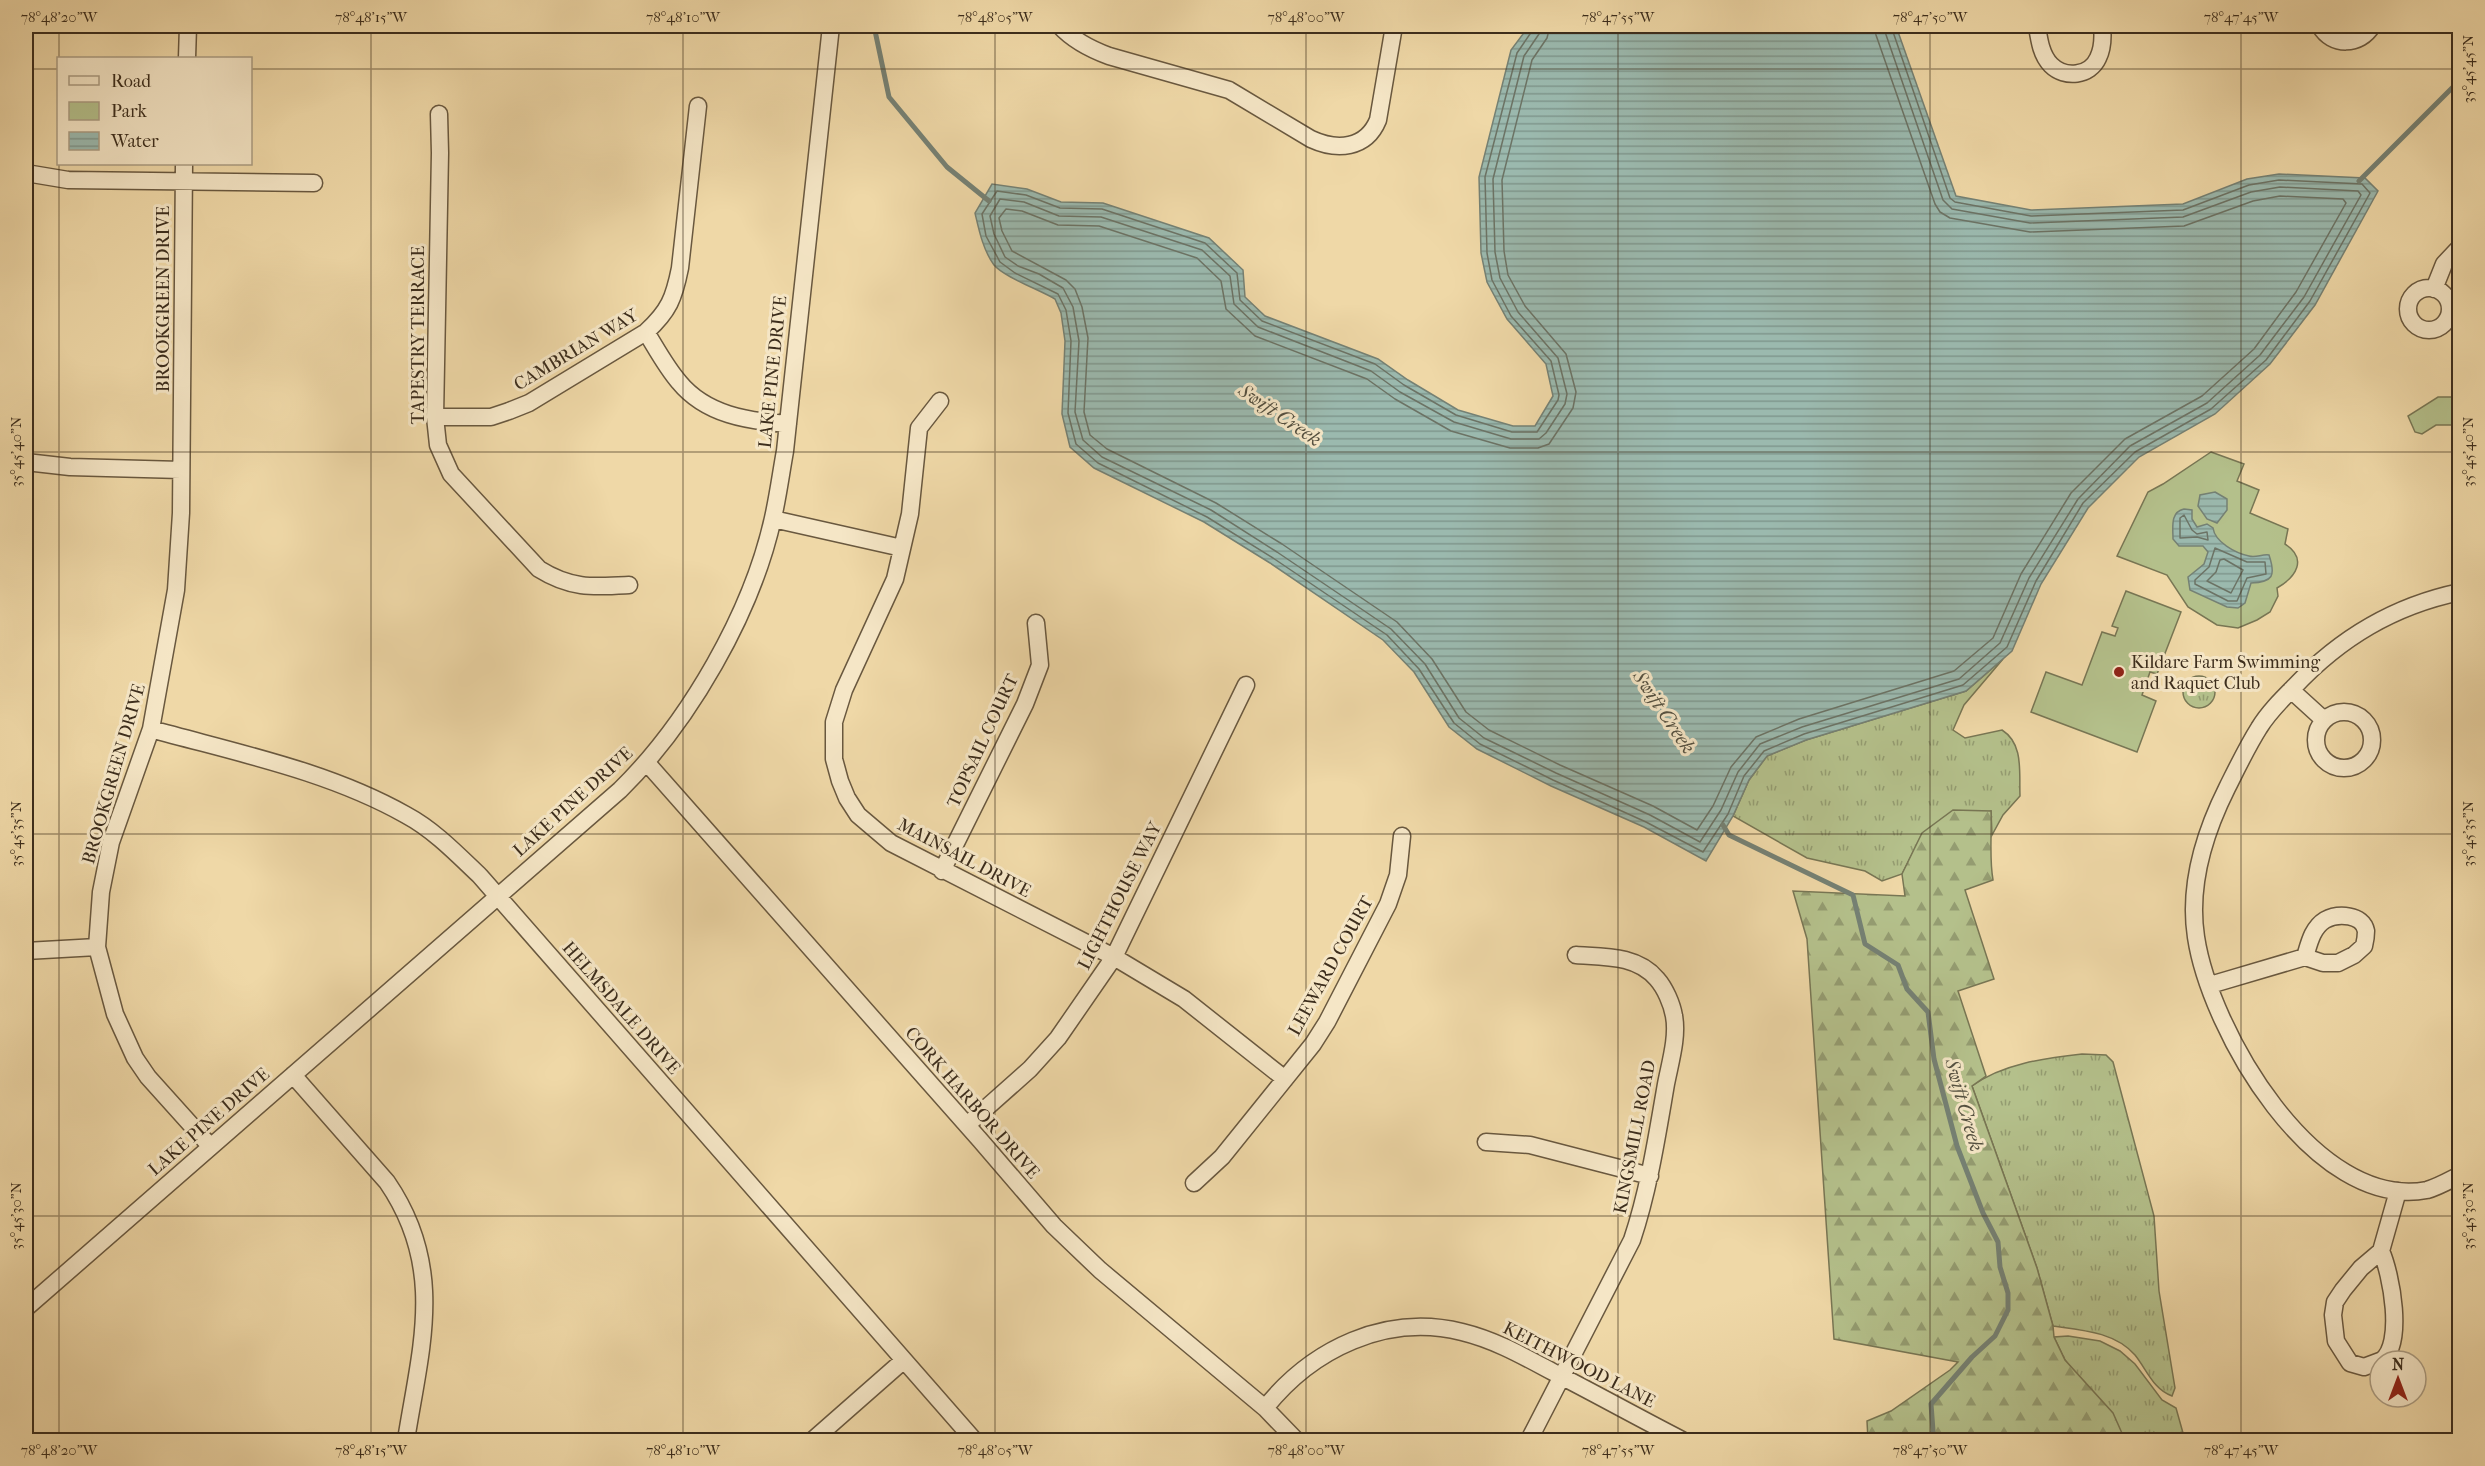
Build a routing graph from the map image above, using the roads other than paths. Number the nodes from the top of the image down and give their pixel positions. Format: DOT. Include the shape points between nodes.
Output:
graph roads {
  1 [pos="188,26"];
  2 [pos="831,26"];
  3 [pos="1060,26"];
  4 [pos="1394,26"];
  5 [pos="2037,26"];
  6 [pos="2102,26"];
  7 [pos="2320,26"];
  8 [pos="2372,26"];
  9 [pos="187,57"];
  10 [pos="698,106"];
  11 [pos="439,114"];
  12 [pos="184,165"];
  13 [pos="26,173"];
  14 [pos="184,182"];
  15 [pos="314,183"];
  16 [pos="2460,247"];
  17 [pos="2434,289"];
  18 [pos="646,332"];
  19 [pos="940,401"];
  20 [pos="435,417"];
  21 [pos="788,424"];
  22 [pos="26,462"];
  23 [pos="182,470"];
  24 [pos="773,519"];
  25 [pos="902,548"];
  26 [pos="629,585"];
  27 [pos="2460,592"];
  28 [pos="1036,623"];
  29 [pos="1246,685"];
  30 [pos="2291,690"];
  31 [pos="2324,720"];
  32 [pos="151,729"];
  33 [pos="647,763"];
  34 [pos="1402,836"];
  35 [pos="942,871"];
  36 [pos="496,896"];
  37 [pos="97,947"];
  38 [pos="26,951"];
  39 [pos="1576,955"];
  40 [pos="1114,957"];
  41 [pos="2305,957"];
  42 [pos="2210,985"];
  43 [pos="293,1075"];
  44 [pos="1285,1079"];
  45 [pos="967,1125"];
  46 [pos="1486,1142"];
  47 [pos="210,1146"];
  48 [pos="2460,1175"];
  49 [pos="1650,1176"];
  50 [pos="1194,1183"];
  51 [pos="2398,1191"];
  52 [pos="2381,1251"];
  53 [pos="26,1308"];
  54 [pos="2388,1349"];
  55 [pos="904,1360"];
  56 [pos="2368,1366"];
  57 [pos="1562,1376"];
  58 [pos="1265,1408"];
  59 [pos="406,1440"];
  60 [pos="813,1440"];
  61 [pos="974,1440"];
  62 [pos="1296,1440"];
  63 [pos="1529,1440"];
  64 [pos="1682,1440"];
  1 -- 9 [label="street"];
  2 -- 21 [label="street, LAKE PINE DRIVE"];
  3 -- 4 [label="street" via="1092,49 1228,90 1311,139 1339,147 1362,141 1375,128"];
  5 -- 6 [label="street" via="2050,64 2060,72 2075,74 2093,68 2102,50"];
  7 -- 8 [label="street" via="2330,37 2349,42 2366,34"];
  10 -- 18 [label="street, CAMBRIAN WAY" via="676,288 669,308"];
  11 -- 20 [label="street, TAPESTRY TERRACE"];
  12 -- 14 [label="street, BROOKGREEN DRIVE"];
  13 -- 14 [label="street" via="68,180"];
  14 -- 15 [label="street"];
  14 -- 23 [label="street, BROOKGREEN DRIVE"];
  16 -- 17 [label="street" via="2444,264"];
  18 -- 20 [label="street, CAMBRIAN WAY" via="529,403 491,417"];
  18 -- 21 [label="street" via="679,382 706,405 729,416"];
  19 -- 25 [label="street, MAINSAIL DRIVE" via="919,428 910,514"];
  20 -- 26 [label="street, TAPESTRY TERRACE" via="438,445 451,474 539,569 575,586"];
  21 -- 24 [label="street, LAKE PINE DRIVE"];
  22 -- 23 [label="street"];
  23 -- 32 [label="street, BROOKGREEN DRIVE" via="176,590"];
  24 -- 25 [label="street"];
  24 -- 33 [label="street, LAKE PINE DRIVE" via="756,575 725,645"];
  25 -- 35 [label="street, MAINSAIL DRIVE" via="895,579 844,690 834,722 834,759 840,781 858,815 891,843"];
  27 -- 30 [label="street" via="2416,604 2362,629 2323,657"];
  28 -- 35 [label="street, TOPSAIL COURT" via="1040,665 1025,704"];
  29 -- 40 [label="street, LIGHTHOUSE WAY"];
  30 -- 31 [label="street"];
  30 -- 42 [label="street" via="2259,729 2218,806 2203,848 2194,891 2194,916"];
  32 -- 36 [label="street, HELMSDALE DRIVE" via="317,775 407,815 437,836"];
  32 -- 37 [label="street, BROOKGREEN DRIVE" via="111,842 101,892"];
  33 -- 36 [label="street, LAKE PINE DRIVE"];
  33 -- 45 [label="street, CORK HARBOR DRIVE"];
  34 -- 44 [label="street, LEEWARD COURT" via="1398,875 1388,904 1327,1022"];
  35 -- 40 [label="street, MAINSAIL DRIVE"];
  36 -- 43 [label="street, LAKE PINE DRIVE"];
  36 -- 55 [label="street, HELMSDALE DRIVE"];
  37 -- 38 [label="street"];
  37 -- 47 [label="street, BROOKGREEN DRIVE" via="115,1014 135,1058"];
  39 -- 49 [label="street, KINGSMILL ROAD" via="1627,959 1657,979 1669,999 1675,1017 1673,1044"];
  40 -- 44 [label="street, MAINSAIL DRIVE" via="1184,999"];
  40 -- 45 [label="street, LIGHTHOUSE WAY" via="1058,1038 1030,1069"];
  41 -- 42 [label="street"];
  42 -- 51 [label="street" via="2236,1050 2278,1112 2316,1152 2345,1172 2366,1183"];
  43 -- 47 [label="street, LAKE PINE DRIVE"];
  43 -- 59 [label="street" via="400,1199 415,1235 424,1269 425,1319"];
  44 -- 50 [label="street, LEEWARD COURT" via="1222,1157"];
  45 -- 58 [label="street, CORK HARBOR DRIVE" via="1054,1226 1100,1270"];
  46 -- 49 [label="street" via="1530,1145"];
  47 -- 53 [label="street, LAKE PINE DRIVE"];
  48 -- 51 [label="street" via="2428,1190"];
  49 -- 57 [label="street, KINGSMILL ROAD" via="1632,1240"];
  51 -- 52 [label="street"];
  52 -- 54 [label="street" via="2390,1278 2393,1317"];
  52 -- 56 [label="street" via="2343,1290 2333,1315 2336,1341 2350,1363"];
  55 -- 60 [label="street"];
  55 -- 61 [label="street, HELMSDALE DRIVE"];
  57 -- 58 [label="street, KEITHWOOD LANE" via="1496,1342 1460,1331 1400,1328 1327,1351 1309,1363"];
  57 -- 63 [label="street, KINGSMILL ROAD"];
  57 -- 64 [label="street, KEITHWOOD LANE"];
  58 -- 62 [label="street, CORK HARBOR DRIVE"];
}
